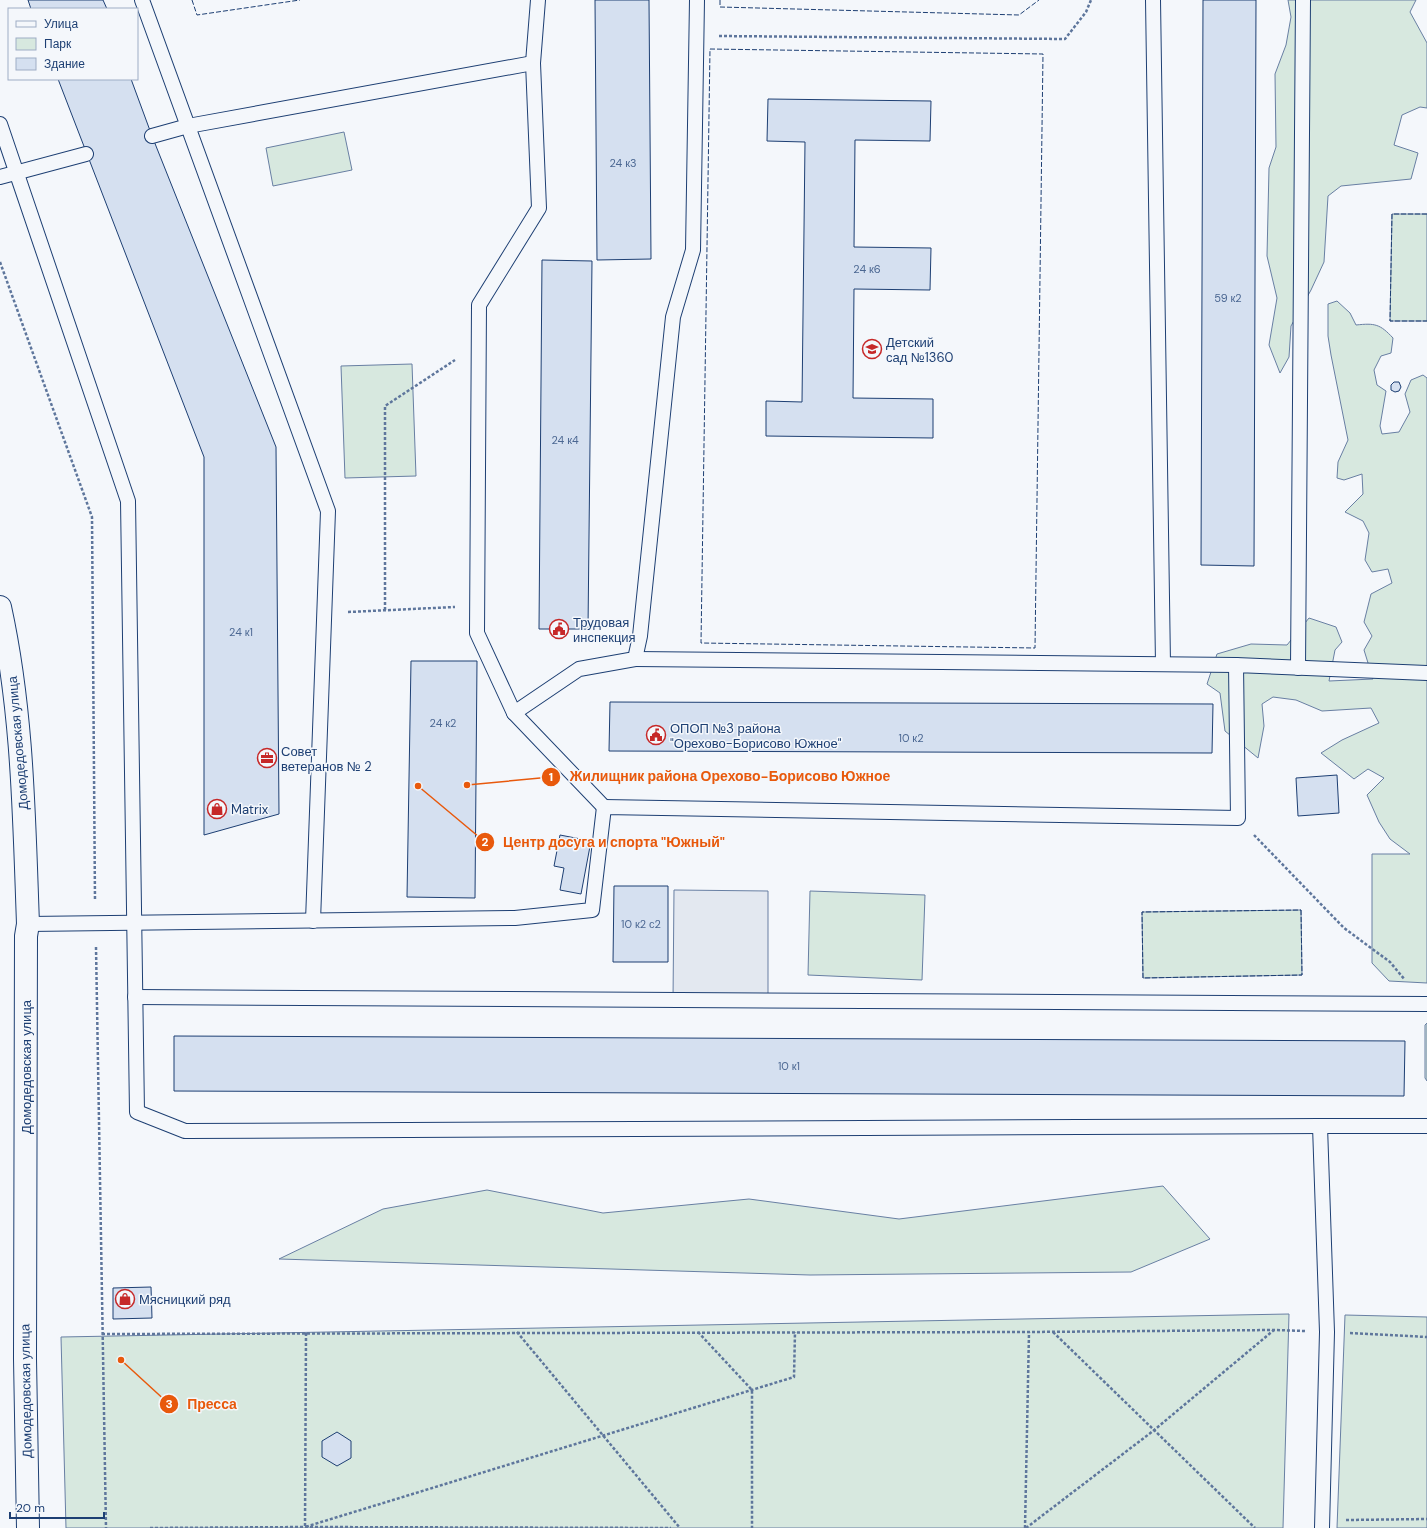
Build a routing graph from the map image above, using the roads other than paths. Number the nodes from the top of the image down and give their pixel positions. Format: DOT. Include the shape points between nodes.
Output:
graph roads {
  1 [pos="142,0"];
  2 [pos="538,0"];
  3 [pos="697,0"];
  4 [pos="1153,0"];
  5 [pos="1303,0"];
  6 [pos="533,63"];
  7 [pos="0,124"];
  8 [pos="188,126"];
  9 [pos="152,136"];
  10 [pos="86,154"];
  11 [pos="17,173"];
  12 [pos="0,177"];
  13 [pos="0,608"];
  14 [pos="635,659"];
  15 [pos="1163,664"];
  16 [pos="1236,665"];
  17 [pos="1298,668"];
  18 [pos="1427,673"];
  19 [pos="514,713"];
  20 [pos="604,807"];
  21 [pos="313,921"];
  22 [pos="133,923"];
  23 [pos="28,924"];
  24 [pos="135,998"];
  25 [pos="1426,1004"];
  26 [pos="1320,1126"];
  27 [pos="1427,1126"];
  28 [pos="1322,1527"];
  29 [pos="28,1528"];
  1 -- 8 [label="lane"];
  2 -- 6 [label="lane"];
  3 -- 14 [label="lane" via="693,250 673,317 640,636"];
  4 -- 15 [label="lane"];
  5 -- 17 [label="lane"];
  6 -- 8 [label="lane"];
  6 -- 19 [label="lane" via="539,208 479,304 477,633"];
  7 -- 11 [label="lane"];
  8 -- 9 [label="lane"];
  8 -- 21 [label="lane" via="328,511"];
  10 -- 11 [label="lane"];
  11 -- 12 [label="lane"];
  11 -- 22 [label="lane" via="128,501"];
  13 -- 23 [label="street, Домодедовская улица" via="18,715"];
  14 -- 15 [label="lane"];
  14 -- 19 [label="lane" via="579,669"];
  15 -- 16 [label="lane"];
  16 -- 17 [label="lane"];
  16 -- 20 [label="lane" via="1238,818"];
  17 -- 18 [label="lane"];
  19 -- 20 [label="lane"];
  20 -- 21 [label="lane" via="592,910 515,918"];
  21 -- 22 [label="lane"];
  22 -- 23 [label="lane"];
  22 -- 24 [label="lane"];
  23 -- 29 [label="street, Домодедовская улица" via="25,1359"];
  24 -- 25 [label="lane"];
  24 -- 26 [label="lane" via="137,1112 185,1131"];
  26 -- 27 [label="lane"];
  26 -- 28 [label="lane" via="1327,1332"];
}
